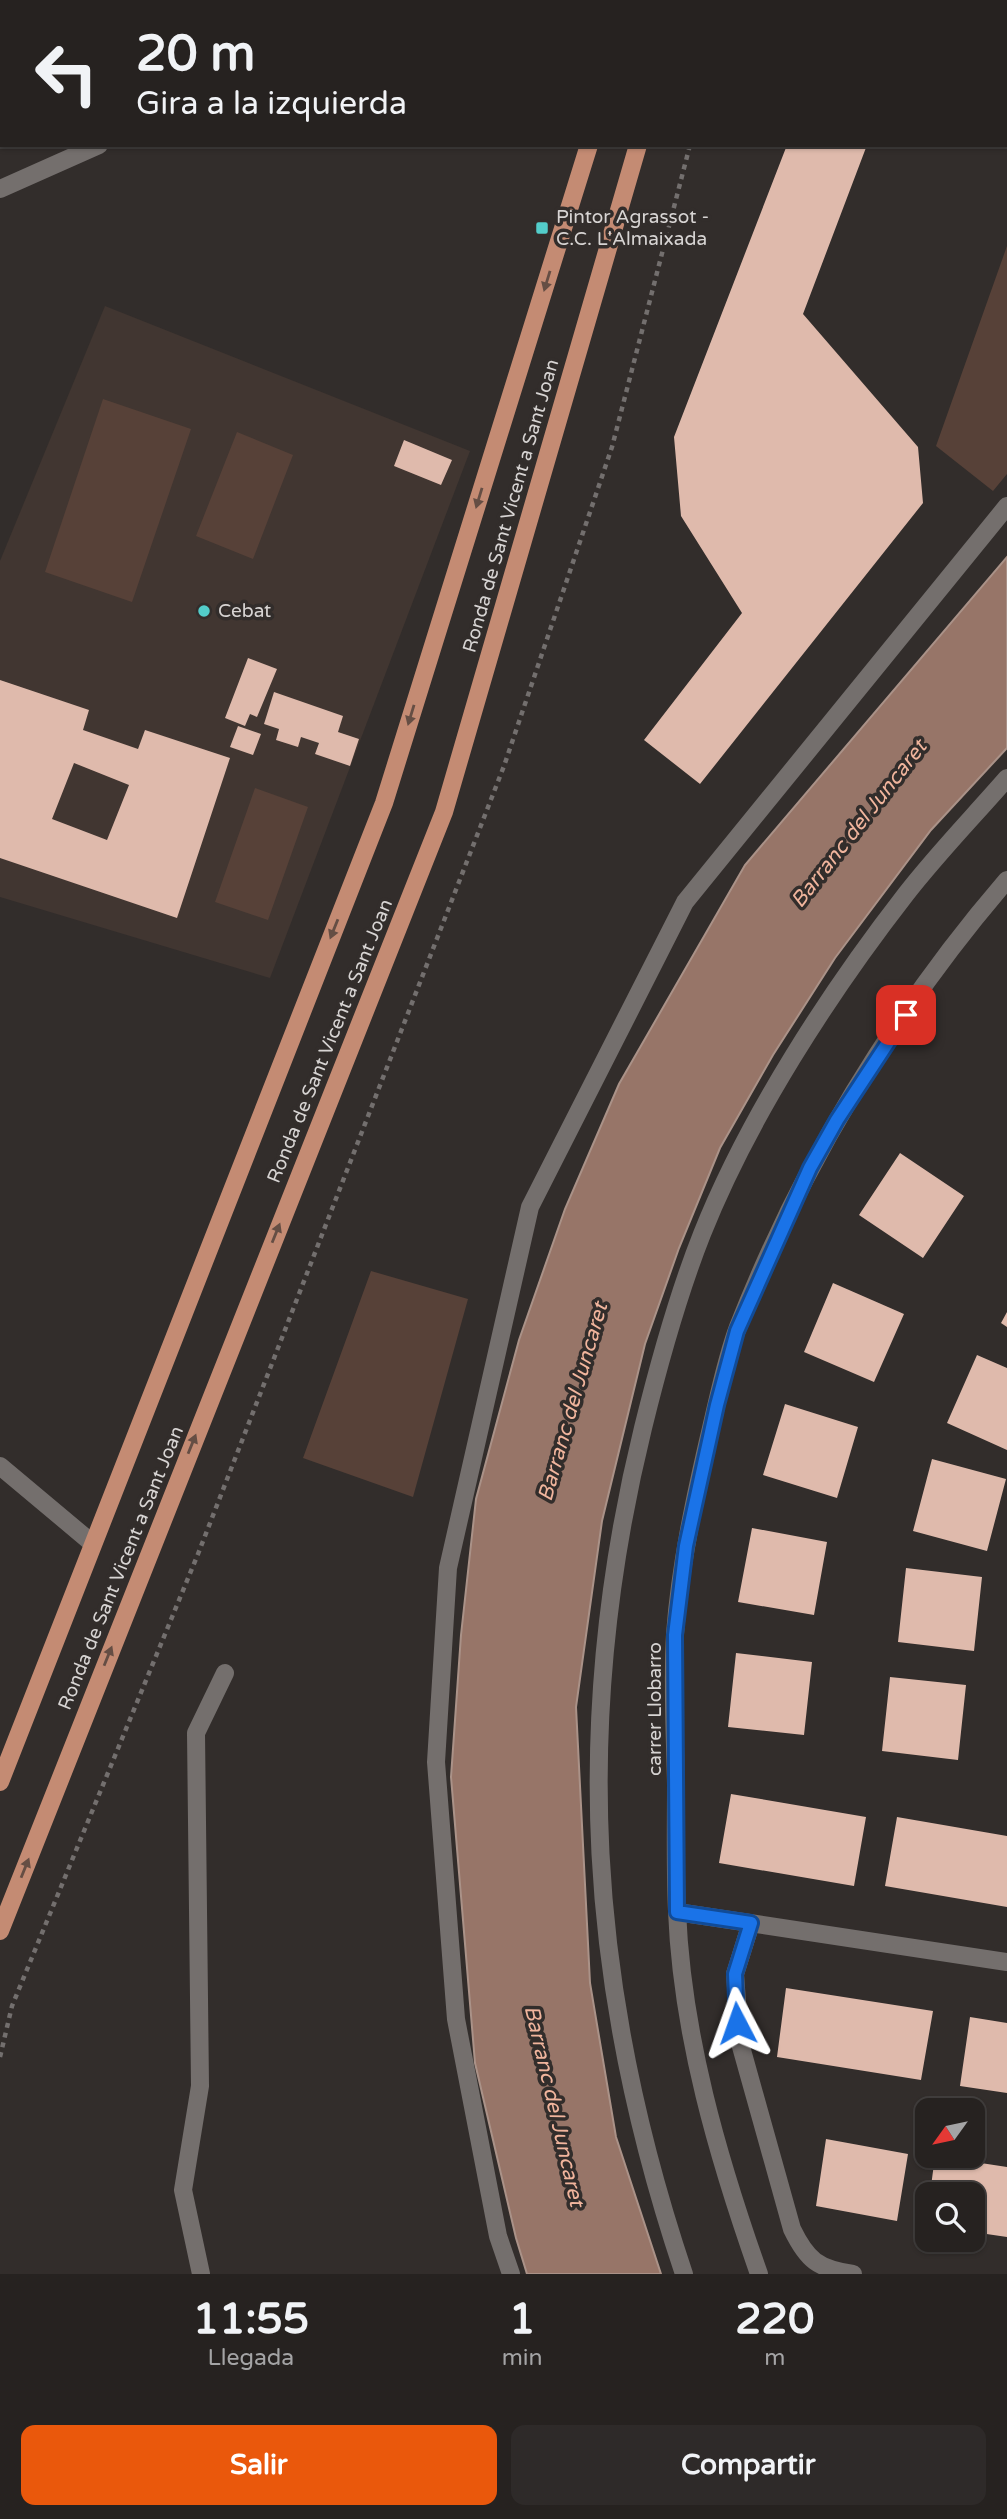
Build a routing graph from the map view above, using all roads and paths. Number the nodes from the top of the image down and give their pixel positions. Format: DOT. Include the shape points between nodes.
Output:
graph roads {
  1 [pos="94,147"];
  2 [pos="588,147"];
  3 [pos="637,147"];
  4 [pos="689,147"];
  5 [pos="0,188"];
  6 [pos="1007,506"];
  7 [pos="1007,778"];
  8 [pos="1007,880"];
  9 [pos="0,1466"];
  10 [pos="92,1543"];
  11 [pos="225,1672"];
  12 [pos="0,1782"];
  13 [pos="677,1912"];
  14 [pos="751,1923"];
  15 [pos="0,1931"];
  16 [pos="1007,1962"];
  17 [pos="0,2057"];
  18 [pos="201,2274"];
  19 [pos="511,2274"];
  20 [pos="684,2274"];
  21 [pos="759,2274"];
  22 [pos="853,2274"];
  1 -- 5 [label="street"];
  2 -- 10 [label="main road, Ronda de Sant Vicent a Sant Joan, one-way" via="384,803"];
  15 -- 3 [label="main road, Ronda de Sant Vicent a Sant Joan, one-way" via="444,812"];
  4 -- 17 [label="path" via="612,447 504,766 198,1554 12,2006"];
  6 -- 19 [label="street" via="685,902 530,1207 448,1568 436,1762 456,2019 498,2236"];
  7 -- 20 [label="street" via="907,892 846,976 746,1143 702,1233 670,1330 629,1486 610,1589 600,1697 597,1832 606,1935 631,2087"];
  8 -- 13 [label="street, carrer Llobarro" via="945,958 837,1120 810,1168 737,1331 699,1479 675,1635"];
  9 -- 10 [label="street"];
  10 -- 12 [label="main road, Ronda de Sant Vicent a Sant Joan"];
  11 -- 18 [label="street" via="197,1733 200,2086 183,2190"];
  13 -- 14 [label="street"];
  13 -- 21 [label="street, carrer Llobarro" via="693,2044 728,2187"];
  14 -- 16 [label="street"];
  14 -- 22 [label="street" via="735,1974 740,2043 792,2229 802,2250 816,2264"];
}
